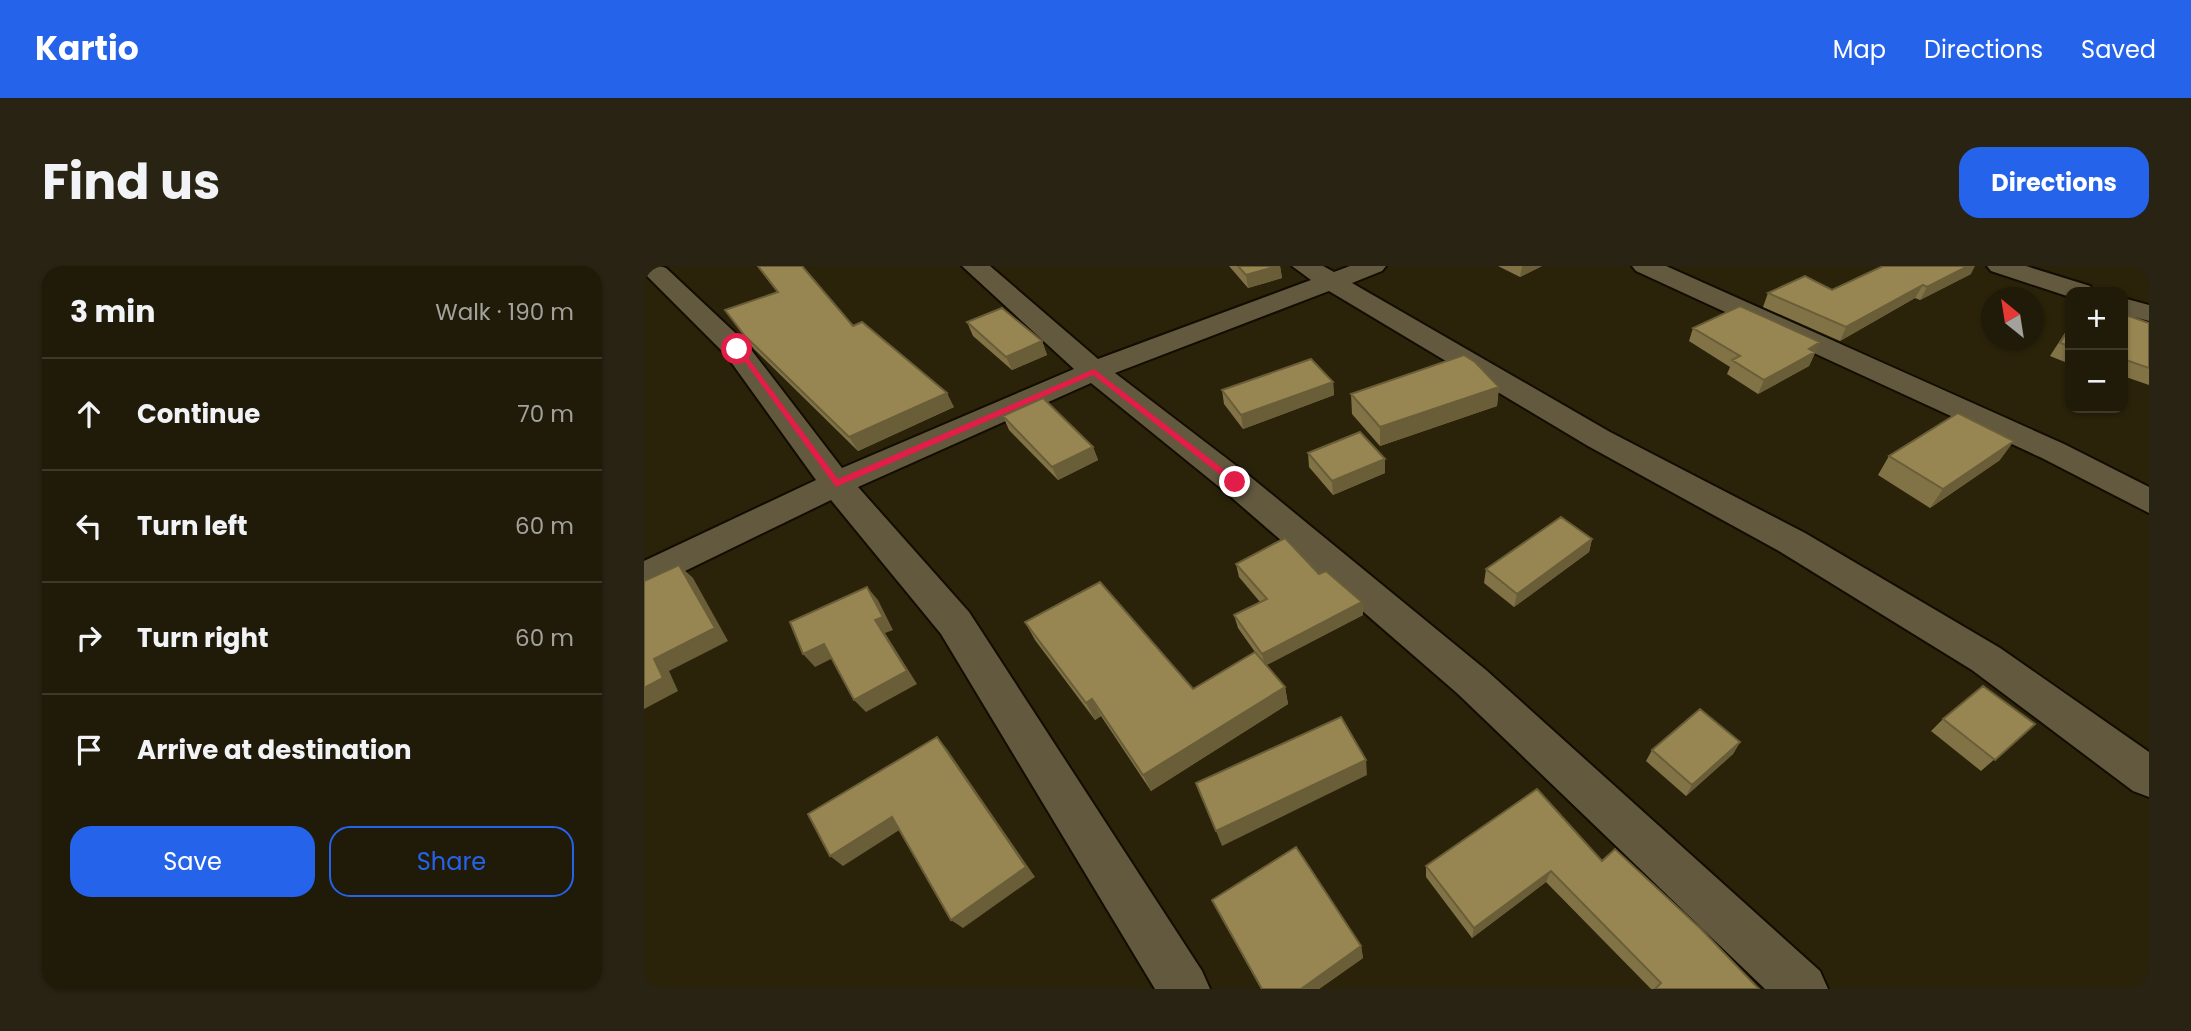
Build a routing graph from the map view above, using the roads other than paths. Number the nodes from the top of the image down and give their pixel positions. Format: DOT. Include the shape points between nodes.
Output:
graph roads {
  1 [pos="975,266"];
  2 [pos="1373,266"];
  3 [pos="1645,266"];
  4 [pos="2000,266"];
  5 [pos="661,272"];
  6 [pos="1318,274"];
  7 [pos="2065,287"];
  8 [pos="2128,307"];
  9 [pos="2149,313"];
  10 [pos="1094,371"];
  11 [pos="836,484"];
  12 [pos="2149,500"];
  13 [pos="644,577"];
  14 [pos="2149,777"];
  15 [pos="1184,989"];
  16 [pos="1802,989"];
  1 -- 10 [label="street"];
  2 -- 6 [label="street"];
  3 -- 12 [label="street" via="2053,451"];
  4 -- 7 [label="street"];
  5 -- 11 [label="street" via="737,349"];
  6 -- 10 [label="street"];
  6 -- 14 [label="street" via="1599,439 1793,542 1986,659"];
  8 -- 9 [label="street"];
  10 -- 11 [label="street"];
  10 -- 16 [label="street" via="1235,482 1472,682"];
  11 -- 13 [label="street"];
  11 -- 15 [label="street" via="955,623"];
}
